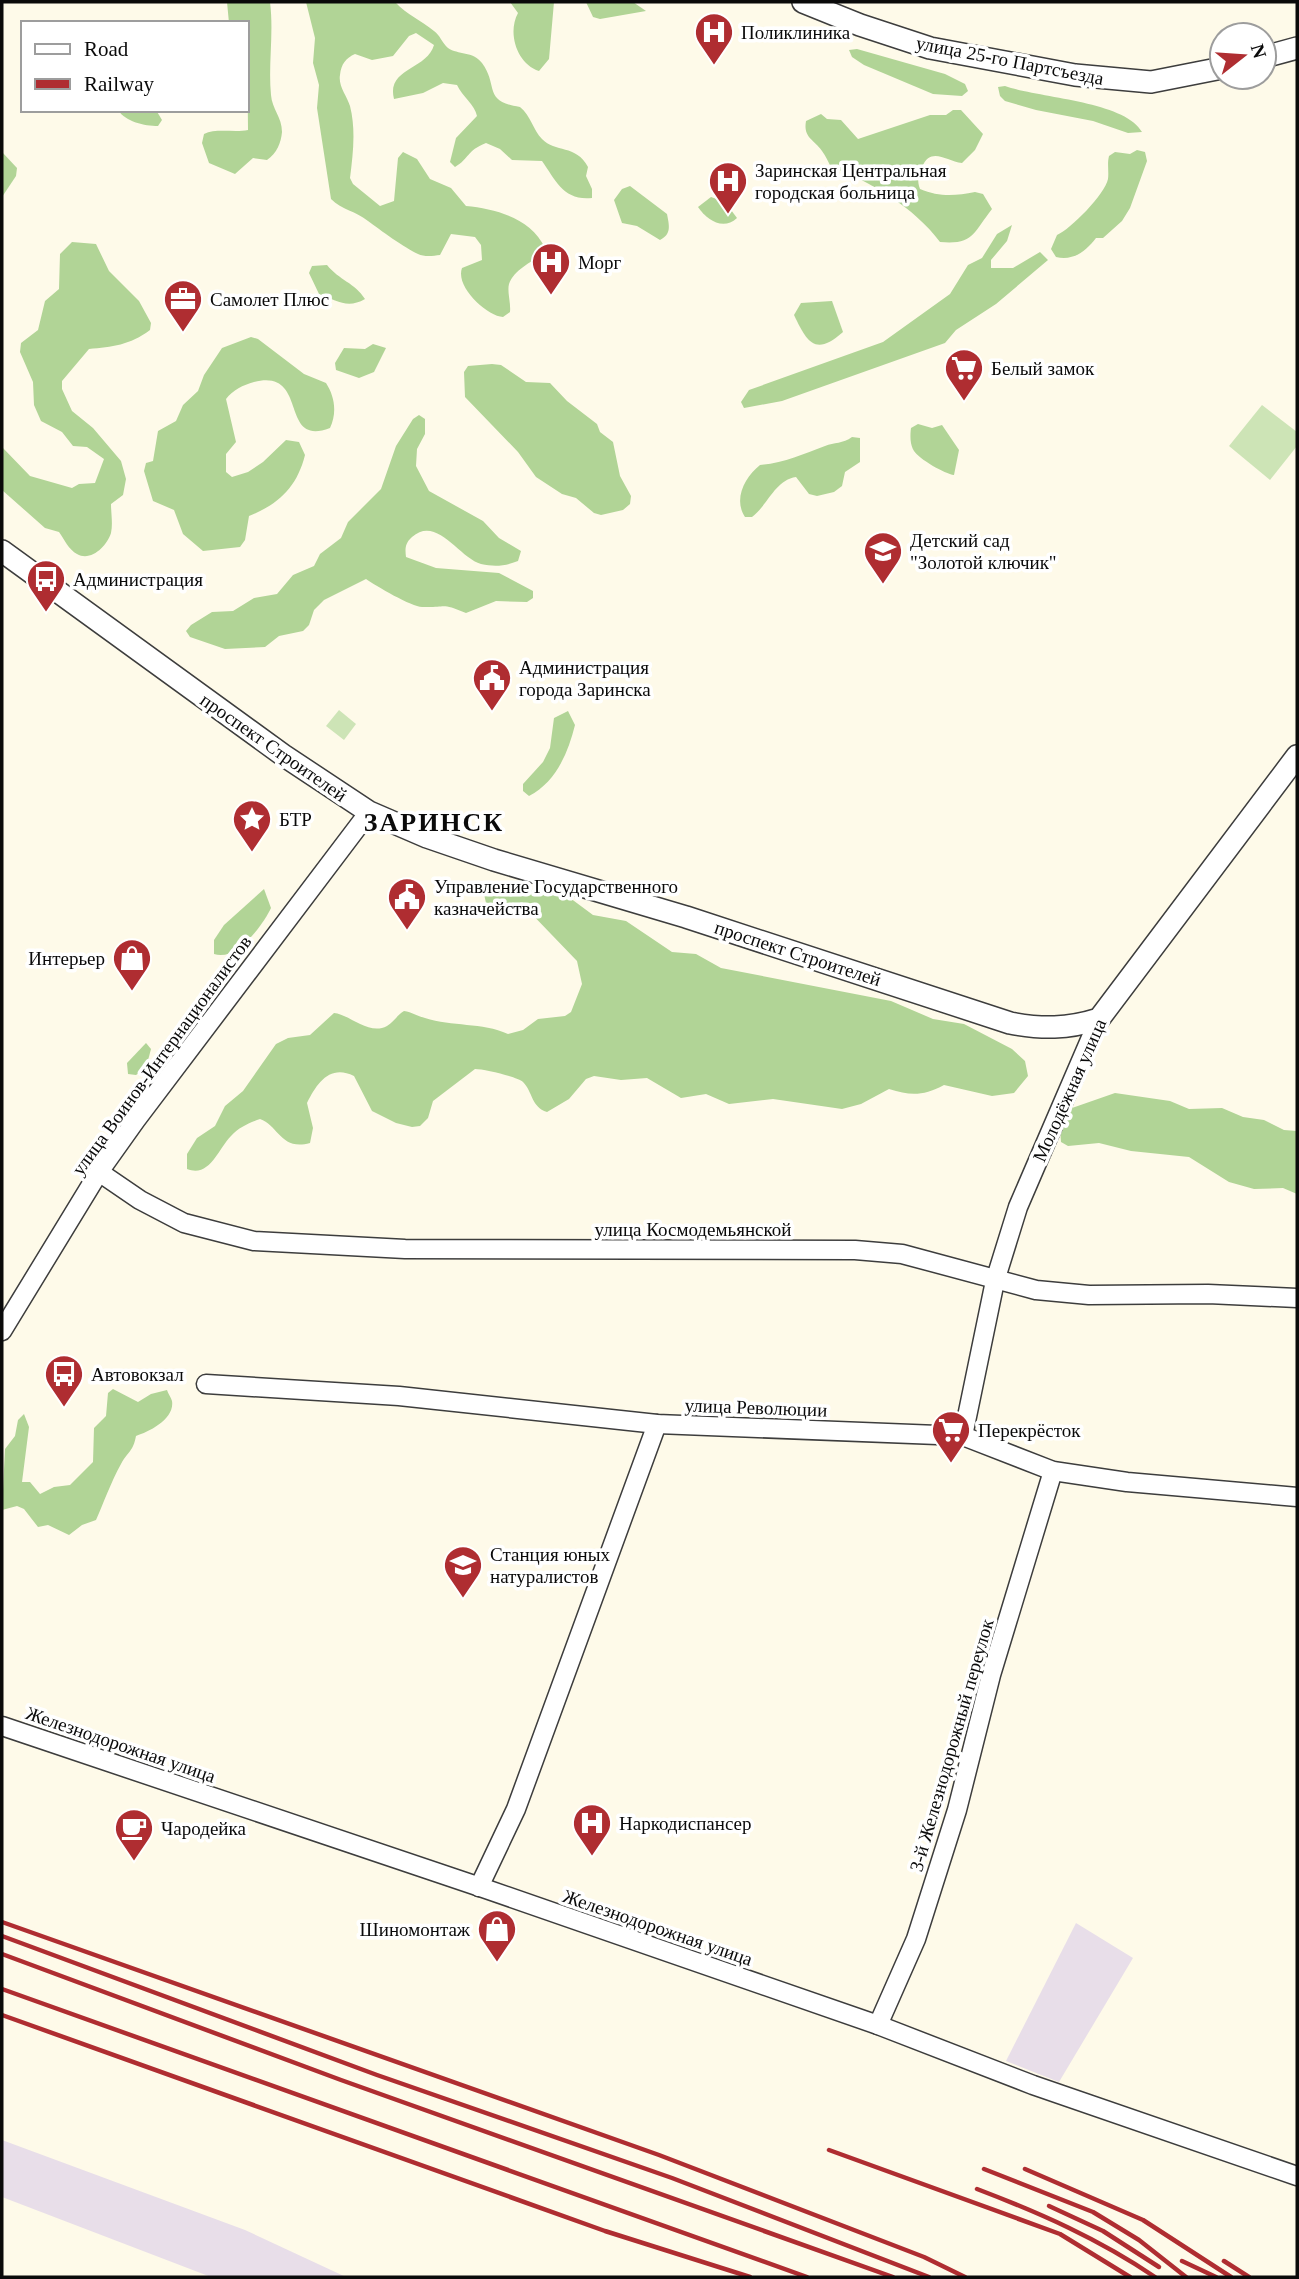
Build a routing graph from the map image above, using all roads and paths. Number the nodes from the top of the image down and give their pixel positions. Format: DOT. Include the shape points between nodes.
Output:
graph roads {
  1 [pos="803,2"];
  2 [pos="1297,48"];
  3 [pos="1278,53"];
  4 [pos="1208,71"];
  5 [pos="2,551"];
  6 [pos="1297,756"];
  7 [pos="369,812"];
  8 [pos="1099,1019"];
  9 [pos="100,1172"];
  10 [pos="995,1281"];
  11 [pos="1297,1298"];
  12 [pos="2,1331"];
  13 [pos="206,1384"];
  14 [pos="657,1424"];
  15 [pos="963,1436"];
  16 [pos="1053,1471"];
  17 [pos="1297,1497"];
  18 [pos="2,1726"];
  19 [pos="479,1886"];
  20 [pos="878,2025"];
  21 [pos="1297,2176"];
  1 -- 4 [label="street, улица 25-го Партсъезда" via="930,48 1075,75 1152,82"];
  2 -- 3 [label="street"];
  5 -- 7 [label="street, проспект Строителей"];
  6 -- 8 [label="street, Молодёжная улица"];
  7 -- 8 [label="street, проспект Строителей" via="483,856 1010,1023 1042,1029"];
  7 -- 9 [label="street, улица Воинов-Интернационалистов"];
  8 -- 10 [label="street, Молодёжная улица" via="1018,1208"];
  9 -- 10 [label="street, улица Космодемьянской" via="184,1223 254,1241 405,1249 855,1250 902,1254"];
  9 -- 12 [label="street, улица Воинов-Интернационалистов"];
  10 -- 11 [label="street, улица Космодемьянской" via="1089,1295"];
  10 -- 15 [label="street, Молодёжная улица"];
  13 -- 14 [label="street, улица Революции" via="399,1396"];
  14 -- 15 [label="street, улица Революции"];
  14 -- 19 [label="street" via="516,1809"];
  15 -- 16 [label="street, улица Революции"];
  16 -- 17 [label="street, улица Революции"];
  16 -- 20 [label="street, 3-й Железнодорожный переулок" via="991,1675 949,1835 916,1939"];
  18 -- 19 [label="street, Железнодорожная улица"];
  19 -- 20 [label="street, Железнодорожная улица"];
  20 -- 21 [label="street, Железнодорожная улица" via="1033,2085"];
}
